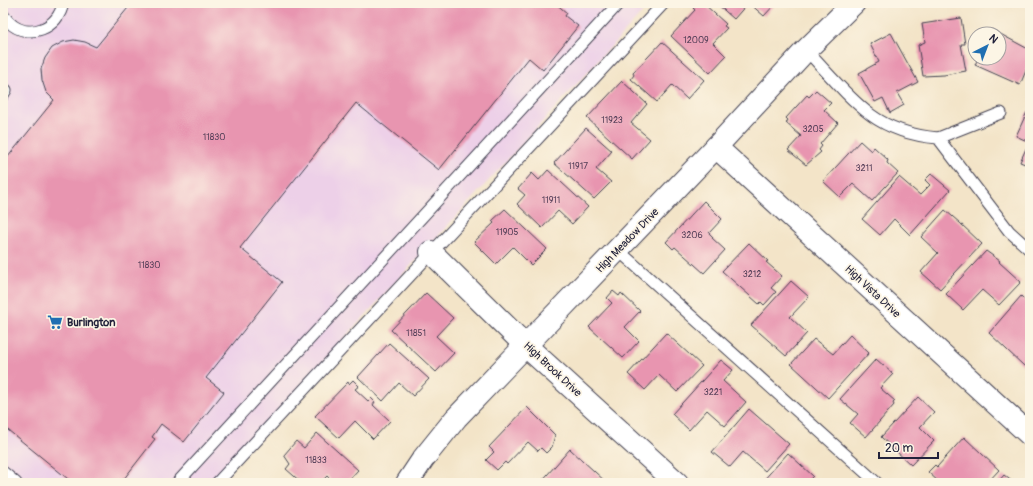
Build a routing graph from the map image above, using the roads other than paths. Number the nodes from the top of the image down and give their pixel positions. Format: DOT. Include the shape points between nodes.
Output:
graph roads {
  1 [pos="63,3"];
  2 [pos="664,3"];
  3 [pos="854,3"];
  4 [pos="615,4"];
  5 [pos="3,15"];
  6 [pos="806,50"];
  7 [pos="3,88"];
  8 [pos="3,95"];
  9 [pos="1001,113"];
  10 [pos="938,138"];
  11 [pos="716,147"];
  12 [pos="618,250"];
  13 [pos="1030,250"];
  14 [pos="431,252"];
  15 [pos="526,346"];
  16 [pos="1030,435"];
  17 [pos="3,472"];
  18 [pos="16,483"];
  19 [pos="177,483"];
  20 [pos="217,483"];
  21 [pos="407,483"];
  22 [pos="677,483"];
  23 [pos="877,483"];
  1 -- 5 [label="lane" via="57,19 40,30 18,28 9,23"];
  2 -- 14 [label="lane"];
  3 -- 6 [label="street, High Meadow Drive"];
  4 -- 19 [label="lane"];
  6 -- 10 [label="lane" via="872,116 896,129"];
  6 -- 11 [label="street, High Meadow Drive"];
  7 -- 8 [label="lane" via="6,90"];
  9 -- 10 [label="lane"];
  10 -- 13 [label="lane" via="1009,231"];
  11 -- 12 [label="street, High Meadow Drive"];
  11 -- 16 [label="street, High Vista Drive"];
  12 -- 15 [label="street, High Meadow Drive"];
  12 -- 23 [label="lane"];
  14 -- 15 [label="street, High Brook Drive"];
  14 -- 20 [label="lane"];
  15 -- 21 [label="street, High Meadow Drive" via="456,418 422,459"];
  15 -- 22 [label="street, High Brook Drive"];
  17 -- 18 [label="lane"];
}
